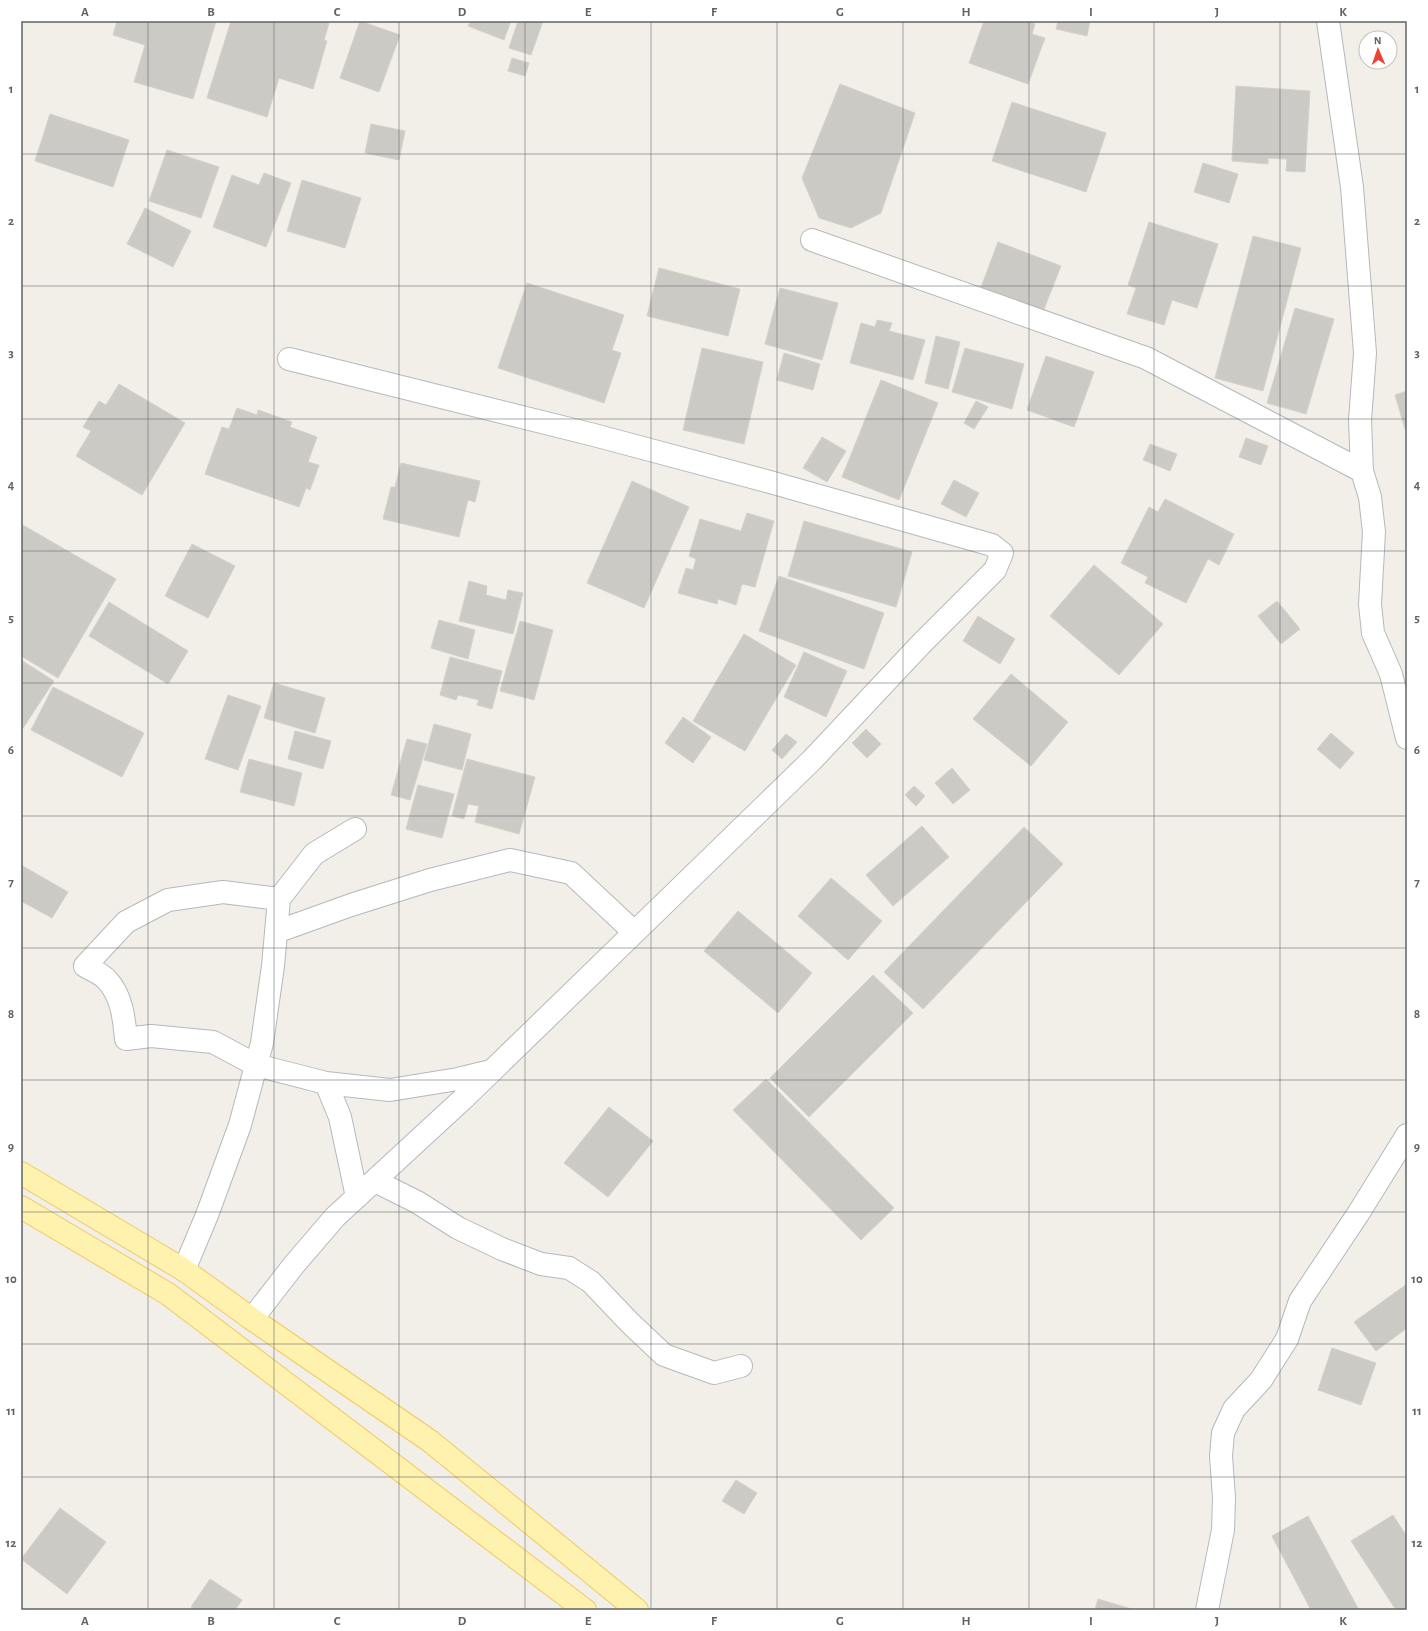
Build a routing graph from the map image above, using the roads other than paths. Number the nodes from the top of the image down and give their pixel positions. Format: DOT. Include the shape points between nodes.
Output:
graph roads {
  1 [pos="1328,21"];
  2 [pos="812,240"];
  3 [pos="289,359"];
  4 [pos="1362,471"];
  5 [pos="1407,738"];
  6 [pos="356,829"];
  7 [pos="279,898"];
  8 [pos="276,932"];
  9 [pos="634,932"];
  10 [pos="256,1065"];
  11 [pos="491,1071"];
  12 [pos="326,1083"];
  13 [pos="1407,1135"];
  14 [pos="21,1173"];
  15 [pos="375,1181"];
  16 [pos="357,1197"];
  17 [pos="21,1207"];
  18 [pos="184,1270"];
  19 [pos="252,1319"];
  20 [pos="741,1366"];
  21 [pos="585,1610"];
  22 [pos="637,1610"];
  23 [pos="1207,1610"];
  1 -- 4 [label="street" via="1352,187 1365,353 1360,420"];
  2 -- 4 [label="street" via="1146,358"];
  3 -- 9 [label="street" via="762,480 992,545 1002,553 995,570 812,760"];
  4 -- 5 [label="street" via="1370,497 1374,532 1370,604 1373,633 1391,674"];
  6 -- 7 [label="street" via="314,854"];
  7 -- 8 [label="street"];
  7 -- 10 [label="street" via="223,892 168,900 126,922 85,966 106,979 120,999 126,1039 151,1036 213,1042"];
  8 -- 9 [label="street" via="430,880 510,860 571,873"];
  8 -- 10 [label="street" via="262,1043"];
  9 -- 11 [label="street"];
  10 -- 12 [label="street"];
  10 -- 18 [label="street" via="240,1125"];
  11 -- 12 [label="street" via="390,1090"];
  11 -- 15 [label="street"];
  12 -- 16 [label="street" via="340,1117"];
  13 -- 23 [label="street" via="1300,1302 1287,1339 1261,1380 1234,1409 1223,1433 1223,1530"];
  14 -- 18 [label="main road"];
  15 -- 16 [label="street"];
  15 -- 20 [label="street" via="417,1202 458,1228 502,1249 541,1264 570,1268 591,1282 664,1355 714,1373"];
  16 -- 19 [label="street" via="335,1217"];
  17 -- 21 [label="main road" via="168,1294"];
  18 -- 19 [label="main road"];
  19 -- 22 [label="main road" via="430,1441"];
}
